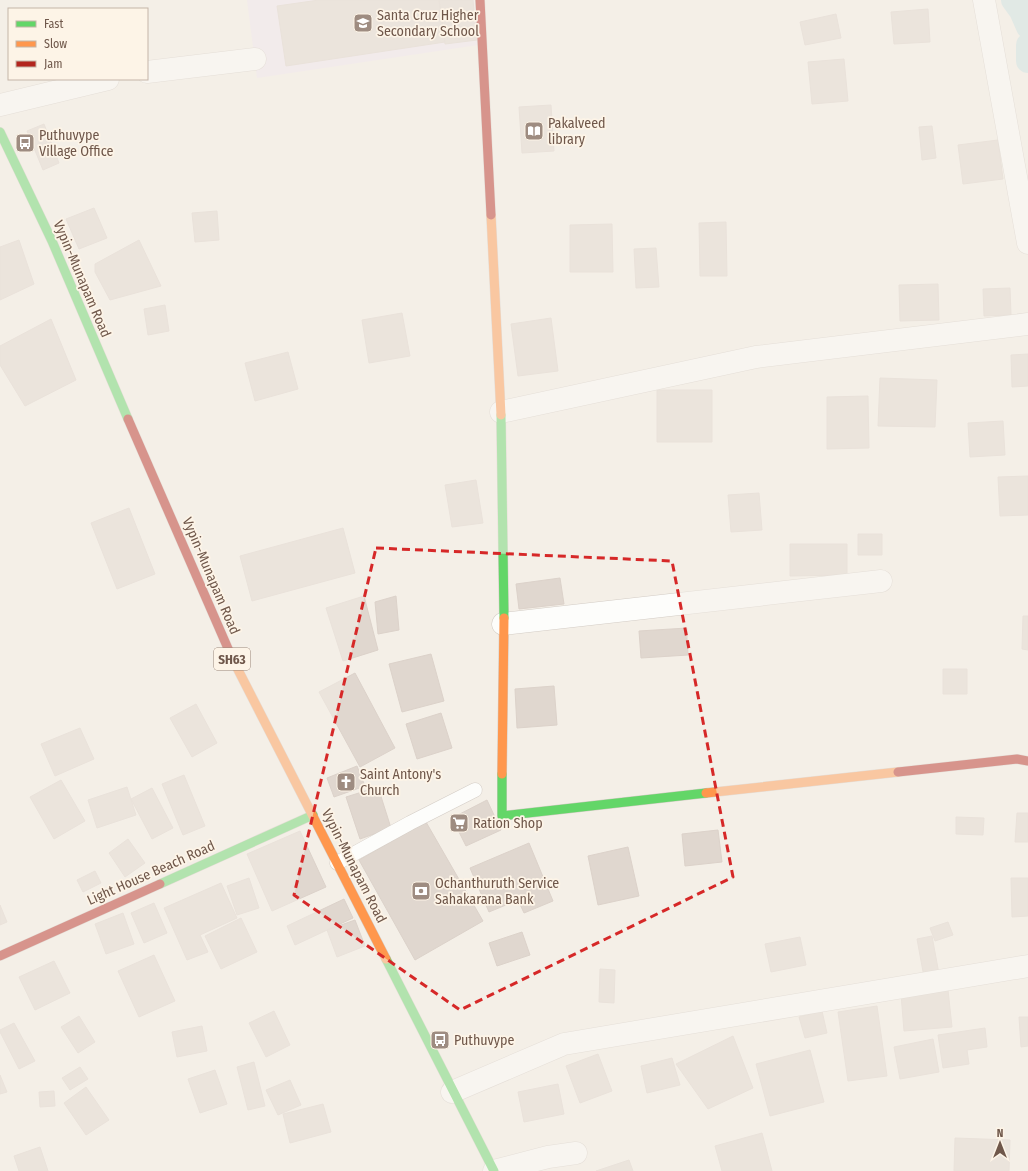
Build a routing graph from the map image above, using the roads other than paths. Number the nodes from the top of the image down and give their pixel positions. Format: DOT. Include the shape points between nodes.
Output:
graph roads {
  1 [pos="480,0"];
  2 [pos="984,0"];
  3 [pos="255,59"];
  4 [pos="148,72"];
  5 [pos="104,80"];
  6 [pos="0,105"];
  7 [pos="0,132"];
  8 [pos="1028,242"];
  9 [pos="1028,324"];
  10 [pos="501,412"];
  11 [pos="881,581"];
  12 [pos="503,624"];
  13 [pos="1028,761"];
  14 [pos="475,790"];
  15 [pos="313,815"];
  16 [pos="337,864"];
  17 [pos="0,956"];
  18 [pos="1028,966"];
  19 [pos="452,1092"];
  20 [pos="576,1153"];
  21 [pos="494,1171"];
  1 -- 10 [label="main road"];
  2 -- 8 [label="street"];
  3 -- 4 [label="street"];
  5 -- 6 [label="street"];
  7 -- 15 [label="main road, Vypin-Munapam Road / SH63" via="52,241 216,628"];
  9 -- 10 [label="street" via="756,357"];
  10 -- 12 [label="main road"];
  11 -- 12 [label="street"];
  12 -- 13 [label="main road" via="502,816 1009,760"];
  14 -- 16 [label="lane"];
  15 -- 16 [label="main road, Vypin-Munapam Road / SH63"];
  15 -- 17 [label="main road, Light House Beach Road"];
  16 -- 19 [label="main road, Vypin-Munapam Road / SH63"];
  18 -- 19 [label="street" via="564,1044"];
  19 -- 21 [label="main road, Vypin-Munapam Road / SH63"];
  20 -- 21 [label="street" via="548,1157"];
}
